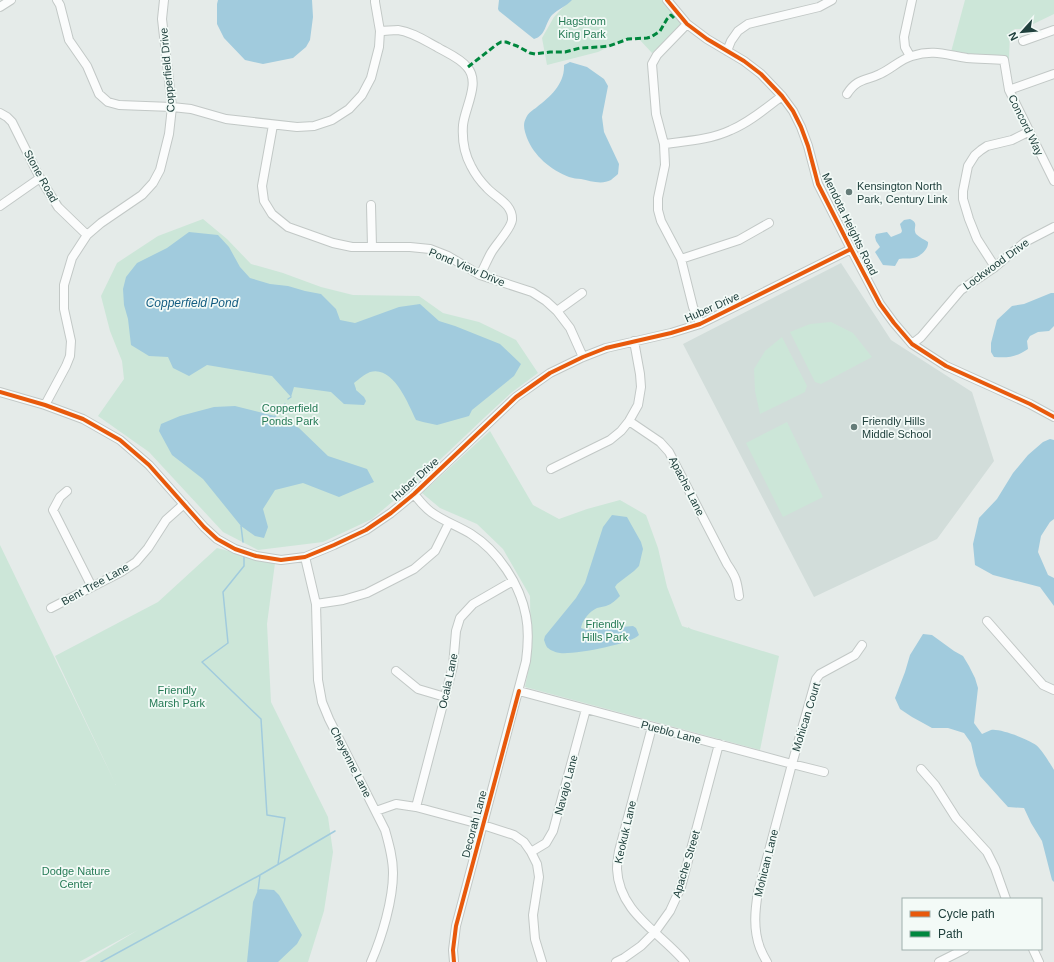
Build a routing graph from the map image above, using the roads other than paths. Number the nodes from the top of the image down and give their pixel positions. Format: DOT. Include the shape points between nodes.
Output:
graph roads {
  1 [pos="11,0"];
  2 [pos="57,0"];
  3 [pos="164,0"];
  4 [pos="375,0"];
  5 [pos="667,0"];
  6 [pos="832,0"];
  7 [pos="912,0"];
  8 [pos="0,7"];
  9 [pos="687,24"];
  10 [pos="1054,30"];
  11 [pos="380,31"];
  12 [pos="1023,41"];
  13 [pos="727,51"];
  14 [pos="910,56"];
  15 [pos="1054,74"];
  16 [pos="1009,90"];
  17 [pos="848,94"];
  18 [pos="782,96"];
  19 [pos="172,107"];
  20 [pos="0,113"];
  21 [pos="273,125"];
  22 [pos="1030,132"];
  23 [pos="664,144"];
  24 [pos="40,178"];
  25 [pos="1054,181"];
  26 [pos="371,205"];
  27 [pos="0,206"];
  28 [pos="769,223"];
  29 [pos="1054,227"];
  30 [pos="87,235"];
  31 [pos="372,247"];
  32 [pos="851,249"];
  33 [pos="681,259"];
  34 [pos="995,267"];
  35 [pos="480,275"];
  36 [pos="582,292"];
  37 [pos="557,311"];
  38 [pos="700,324"];
  39 [pos="634,341"];
  40 [pos="912,344"];
  41 [pos="583,357"];
  42 [pos="0,392"];
  43 [pos="45,405"];
  44 [pos="1054,417"];
  45 [pos="629,421"];
  46 [pos="551,469"];
  47 [pos="67,491"];
  48 [pos="414,494"];
  49 [pos="184,504"];
  50 [pos="449,523"];
  51 [pos="305,558"];
  52 [pos="513,581"];
  53 [pos="92,587"];
  54 [pos="739,596"];
  55 [pos="316,604"];
  56 [pos="51,608"];
  57 [pos="987,621"];
  58 [pos="862,645"];
  59 [pos="396,671"];
  60 [pos="1054,690"];
  61 [pos="519,691"];
  62 [pos="445,698"];
  63 [pos="586,709"];
  64 [pos="652,727"];
  65 [pos="719,744"];
  66 [pos="792,764"];
  67 [pos="920,768"];
  68 [pos="824,772"];
  69 [pos="416,807"];
  70 [pos="376,811"];
  71 [pos="484,824"];
  72 [pos="531,852"];
  73 [pos="1006,898"];
  74 [pos="655,932"];
  75 [pos="963,950"];
  76 [pos="1033,950"];
  77 [pos="371,962"];
  78 [pos="454,962"];
  79 [pos="542,962"];
  80 [pos="616,962"];
  81 [pos="686,962"];
  82 [pos="767,962"];
  83 [pos="939,962"];
  84 [pos="1039,962"];
  1 -- 8 [label="street"];
  2 -- 19 [label="street" via="69,40 86,66 99,94 108,102 119,105"];
  3 -- 19 [label="street, Copperfield Drive" via="162,19"];
  4 -- 11 [label="street"];
  5 -- 9 [label="street, Mendota Heights Road"];
  6 -- 13 [label="street" via="819,7 748,24 738,31"];
  7 -- 14 [label="street" via="904,37 905,47"];
  9 -- 13 [label="street, Mendota Heights Road"];
  9 -- 23 [label="street" via="657,55 652,64 656,114"];
  10 -- 12 [label="street"];
  11 -- 21 [label="street" via="379,47 371,78 362,95 349,109 332,120 314,126"];
  11 -- 35 [label="street" via="397,30 411,33 461,61 472,75 473,83 463,124 465,153 478,178 507,204 512,215 512,222"];
  13 -- 18 [label="street, Mendota Heights Road" via="761,74"];
  14 -- 16 [label="street, Concord Way" via="934,52 967,58 1004,60"];
  14 -- 17 [label="street" via="880,74 856,83"];
  15 -- 16 [label="street"];
  16 -- 22 [label="street, Concord Way"];
  18 -- 23 [label="street" via="749,121 729,131 710,137"];
  18 -- 32 [label="street, Mendota Heights Road" via="801,127 818,184"];
  19 -- 21 [label="street" via="191,109 226,120"];
  19 -- 30 [label="street, Copperfield Drive" via="169,134 160,170 153,183 142,195"];
  20 -- 24 [label="street, Stone Road" via="12,122"];
  21 -- 31 [label="street, Pond View Drive" via="262,186 264,201 272,214 288,227 333,243 352,247"];
  22 -- 25 [label="street, Concord Way"];
  22 -- 34 [label="street" via="1012,140 987,146 968,166 962,191 963,199 977,239"];
  23 -- 33 [label="street" via="665,165 658,210"];
  24 -- 27 [label="street"];
  24 -- 30 [label="street, Stone Road" via="58,207"];
  26 -- 31 [label="street"];
  28 -- 33 [label="street" via="739,240"];
  29 -- 34 [label="street, Lockwood Drive" via="1024,242"];
  30 -- 43 [label="street, Copperfield Drive" via="72,258 64,284 64,309 71,341 70,356"];
  31 -- 35 [label="street, Pond View Drive" via="410,246 430,249 448,256"];
  32 -- 38 [label="street, Huber Drive"];
  32 -- 40 [label="street, Mendota Heights Road" via="880,304"];
  33 -- 38 [label="street"];
  34 -- 40 [label="street, Lockwood Drive" via="961,290"];
  35 -- 37 [label="street, Pond View Drive" via="532,292"];
  36 -- 37 [label="street"];
  37 -- 41 [label="street, Pond View Drive" via="570,328"];
  38 -- 39 [label="street, Huber Drive"];
  39 -- 41 [label="street, Huber Drive"];
  39 -- 45 [label="street" via="641,387 638,405"];
  40 -- 44 [label="street, Mendota Heights Road" via="946,366"];
  41 -- 48 [label="street, Huber Drive" via="550,373 516,397"];
  42 -- 43 [label="street, Huber Drive"];
  43 -- 49 [label="street, Huber Drive" via="83,419 120,440 149,465"];
  45 -- 46 [label="street" via="610,440"];
  45 -- 54 [label="street, Apache Lane" via="660,442 669,452 735,576"];
  47 -- 53 [label="street" via="53,510"];
  48 -- 50 [label="street, Decorah Lane" via="430,511"];
  48 -- 51 [label="street, Huber Drive" via="366,530"];
  49 -- 51 [label="street, Huber Drive" via="217,539 235,549 281,560"];
  49 -- 53 [label="street, Bent Tree Lane" via="166,520 136,562"];
  50 -- 52 [label="street, Decorah Lane" via="472,535 491,550 508,570"];
  50 -- 55 [label="street" via="435,551 414,569 366,593"];
  51 -- 55 [label="street, Cheyenne Lane"];
  52 -- 61 [label="street, Decorah Lane" via="526,615 528,640"];
  52 -- 62 [label="street, Ocala Lane" via="473,604 460,618"];
  53 -- 56 [label="street, Bent Tree Lane"];
  55 -- 70 [label="street, Cheyenne Lane" via="318,680 322,702"];
  57 -- 60 [label="street" via="1043,685"];
  58 -- 66 [label="street, Mohican Court" via="855,655 820,674 816,679"];
  59 -- 62 [label="street" via="418,689"];
  61 -- 63 [label="street, Pueblo Lane"];
  61 -- 71 [label="street, Decorah Lane"];
  62 -- 69 [label="street, Ocala Lane"];
  63 -- 64 [label="street, Pueblo Lane"];
  63 -- 72 [label="street, Navajo Lane" via="553,831 546,843"];
  64 -- 65 [label="street, Pueblo Lane"];
  64 -- 74 [label="street, Keokuk Lane" via="619,851 617,869 620,887 627,903"];
  65 -- 66 [label="street, Pueblo Lane"];
  65 -- 74 [label="street, Apache Street" via="681,887 670,911"];
  66 -- 68 [label="street, Pueblo Lane"];
  66 -- 82 [label="street, Mohican Lane" via="755,911 755,928"];
  67 -- 73 [label="street" via="935,785 956,818 987,852"];
  69 -- 70 [label="street" via="396,804"];
  69 -- 71 [label="street"];
  70 -- 77 [label="street, Cheyenne Lane" via="385,830 393,871 392,891 381,936"];
  71 -- 72 [label="street" via="514,835 524,842"];
  71 -- 78 [label="street, Decorah Lane" via="456,926"];
  72 -- 79 [label="street" via="537,864 539,877 533,915 535,939"];
  74 -- 80 [label="street, Apache Street" via="641,946"];
  74 -- 81 [label="street, Keokuk Lane"];
  75 -- 83 [label="street"];
  76 -- 84 [label="street"];
}
